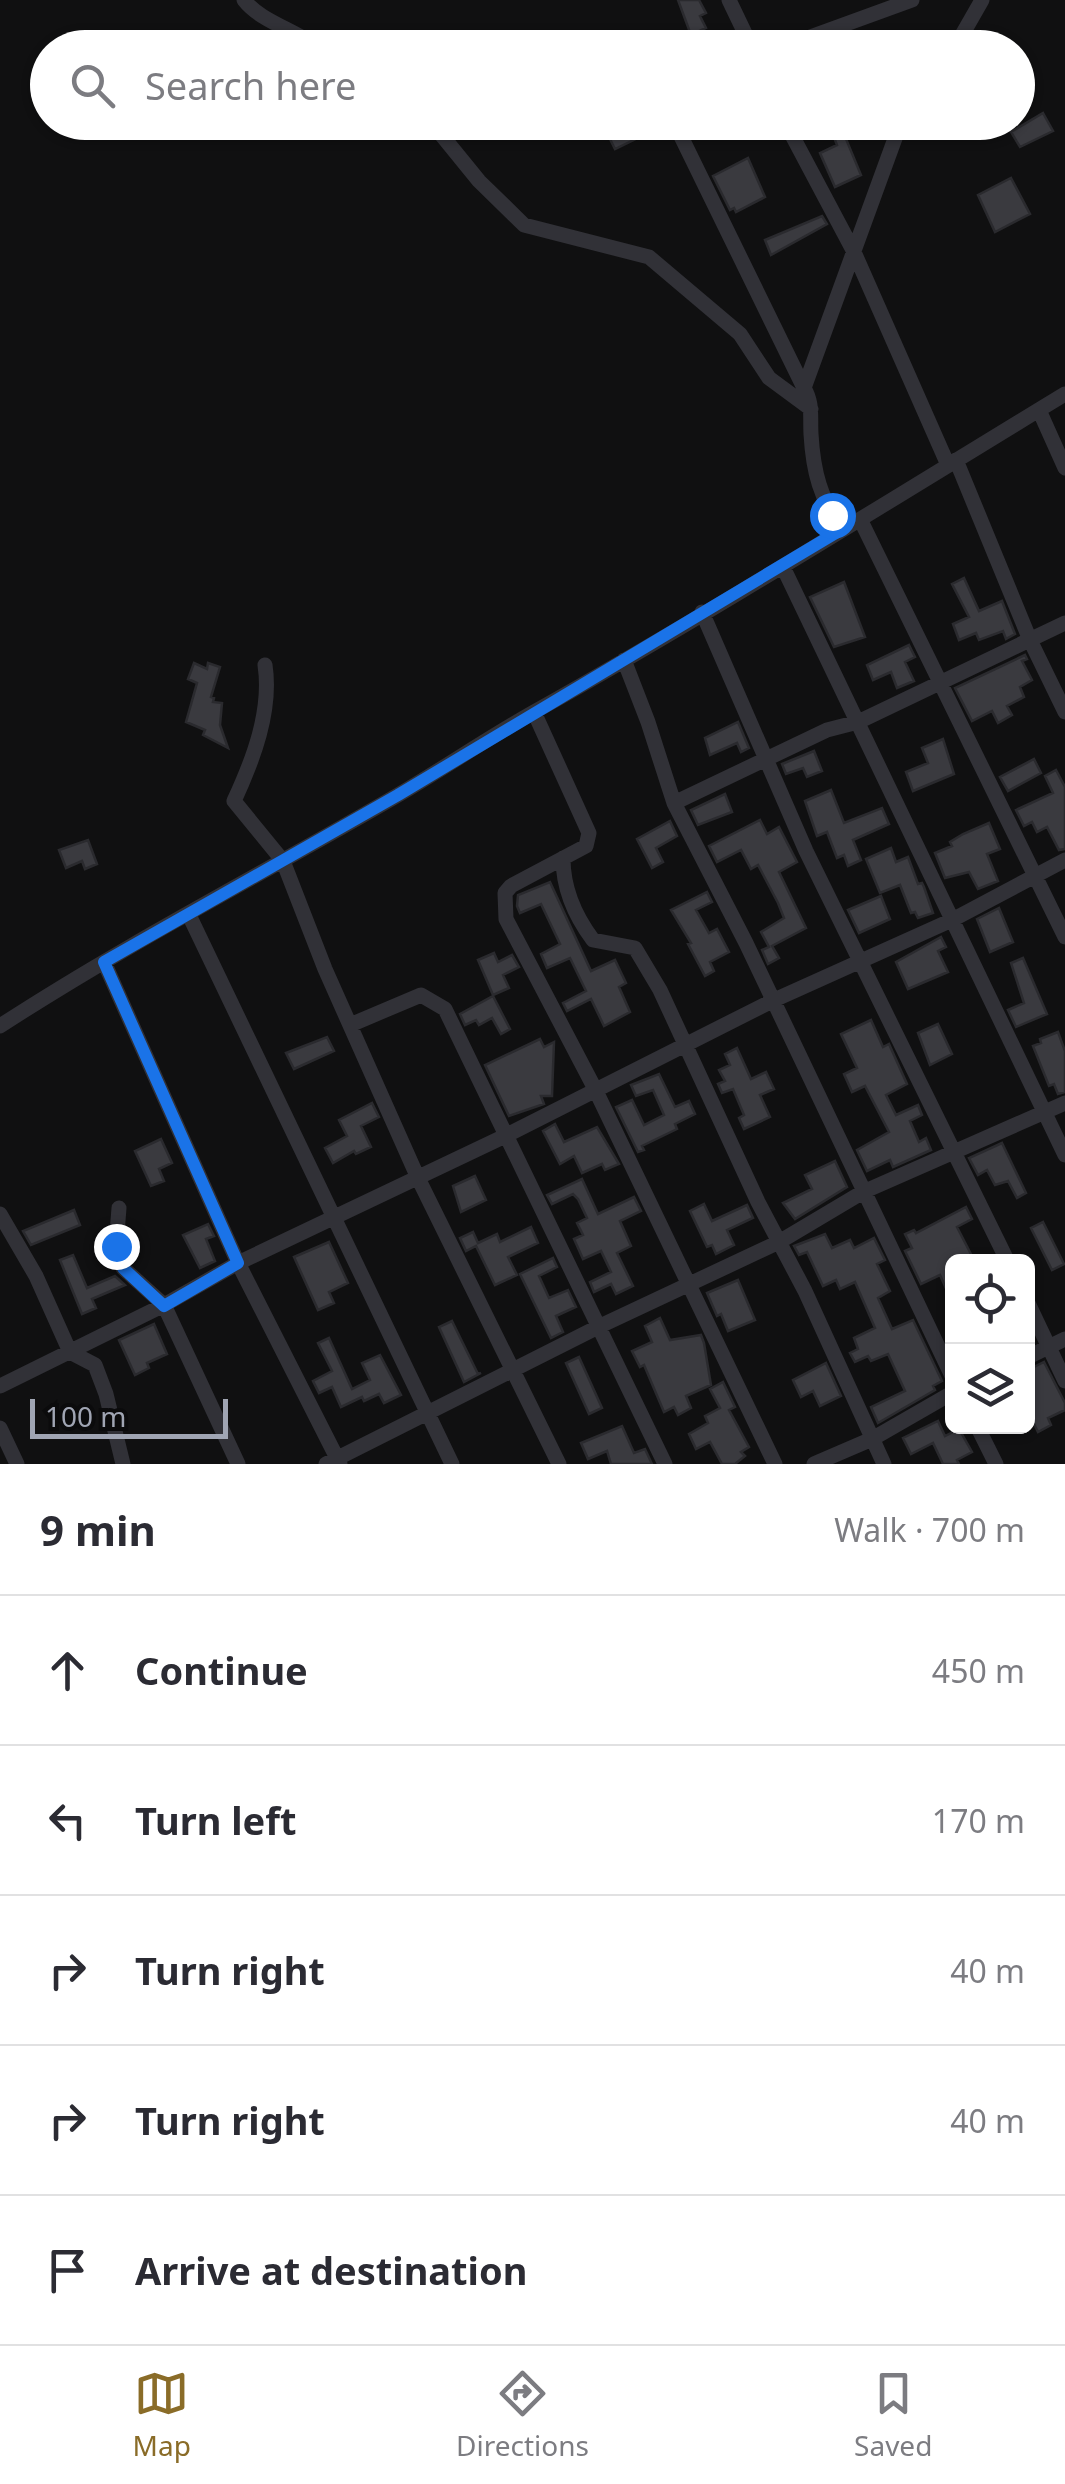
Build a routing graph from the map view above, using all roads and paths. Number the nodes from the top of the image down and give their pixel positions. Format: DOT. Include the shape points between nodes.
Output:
graph roads {
  1 [pos="244,0"];
  2 [pos="729,0"];
  3 [pos="912,0"];
  4 [pos="982,0"];
  5 [pos="292,30"];
  6 [pos="743,30"];
  7 [pos="830,30"];
  8 [pos="965,30"];
  9 [pos="447,140"];
  10 [pos="683,140"];
  11 [pos="795,140"];
  12 [pos="895,140"];
  13 [pos="854,252"];
  14 [pos="804,388"];
  15 [pos="1065,394"];
  16 [pos="811,409"];
  17 [pos="1039,410"];
  18 [pos="952,462"];
  19 [pos="1065,468"];
  20 [pos="862,520"];
  21 [pos="844,528"];
  22 [pos="783,567"];
  23 [pos="702,612"];
  24 [pos="1065,623"];
  25 [pos="1030,640"];
  26 [pos="624,660"];
  27 [pos="264,666"];
  28 [pos="940,681"];
  29 [pos="534,712"];
  30 [pos="1065,712"];
  31 [pos="858,722"];
  32 [pos="767,762"];
  33 [pos="674,803"];
  34 [pos="563,858"];
  35 [pos="1065,860"];
  36 [pos="283,861"];
  37 [pos="1034,874"];
  38 [pos="189,915"];
  39 [pos="952,920"];
  40 [pos="1065,937"];
  41 [pos="863,961"];
  42 [pos="104,962"];
  43 [pos="772,1000"];
  44 [pos="350,1025"];
  45 [pos="0,1026"];
  46 [pos="683,1044"];
  47 [pos="595,1089"];
  48 [pos="1065,1103"];
  49 [pos="1044,1112"];
  50 [pos="507,1135"];
  51 [pos="954,1151"];
  52 [pos="1065,1155"];
  53 [pos="418,1178"];
  54 [pos="863,1192"];
  55 [pos="119,1208"];
  56 [pos="0,1214"];
  57 [pos="332,1218"];
  58 [pos="779,1242"];
  59 [pos="1004,1254"];
  60 [pos="238,1263"];
  61 [pos="690,1286"];
  62 [pos="164,1306"];
  63 [pos="1035,1317"];
  64 [pos="598,1327"];
  65 [pos="1065,1339"];
  66 [pos="1049,1347"];
  67 [pos="70,1352"];
  68 [pos="1035,1354"];
  69 [pos="945,1362"];
  70 [pos="514,1369"];
  71 [pos="1065,1380"];
  72 [pos="0,1386"];
  73 [pos="945,1397"];
  74 [pos="428,1413"];
  75 [pos="0,1428"];
  76 [pos="981,1434"];
  77 [pos="872,1439"];
  78 [pos="334,1462"];
  79 [pos="17,1464"];
  80 [pos="123,1464"];
  81 [pos="238,1464"];
  82 [pos="452,1464"];
  83 [pos="559,1464"];
  84 [pos="665,1464"];
  85 [pos="775,1464"];
  86 [pos="814,1464"];
  87 [pos="884,1464"];
  88 [pos="996,1464"];
  1 -- 5 [label="street"];
  2 -- 6 [label="street"];
  3 -- 7 [label="street"];
  4 -- 8 [label="street"];
  9 -- 16 [label="street" via="524,226 649,257 740,334 769,378"];
  10 -- 14 [label="street"];
  11 -- 13 [label="street"];
  12 -- 13 [label="street"];
  13 -- 14 [label="street"];
  13 -- 18 [label="street"];
  14 -- 16 [label="street"];
  15 -- 17 [label="street"];
  16 -- 21 [label="street" via="813,464 832,515"];
  17 -- 18 [label="street"];
  17 -- 19 [label="street"];
  18 -- 20 [label="street"];
  18 -- 25 [label="street"];
  20 -- 21 [label="street"];
  20 -- 28 [label="street"];
  21 -- 22 [label="street"];
  22 -- 23 [label="street"];
  22 -- 31 [label="street"];
  23 -- 26 [label="street"];
  23 -- 32 [label="street"];
  24 -- 25 [label="street"];
  25 -- 28 [label="street"];
  25 -- 30 [label="street"];
  26 -- 29 [label="street"];
  26 -- 33 [label="street"];
  27 -- 36 [label="street" via="268,686 252,762 234,801"];
  28 -- 31 [label="street"];
  28 -- 37 [label="street"];
  29 -- 34 [label="street" via="589,832 586,846"];
  29 -- 36 [label="street"];
  31 -- 32 [label="street" via="827,730"];
  31 -- 39 [label="street"];
  32 -- 33 [label="street"];
  32 -- 41 [label="street"];
  33 -- 43 [label="street"];
  34 -- 46 [label="street" via="579,921 592,940 635,948"];
  34 -- 47 [label="street" via="511,886 504,894 506,919"];
  35 -- 37 [label="street"];
  36 -- 38 [label="street"];
  36 -- 44 [label="street"];
  37 -- 39 [label="street"];
  37 -- 40 [label="street"];
  38 -- 42 [label="street"];
  38 -- 57 [label="street"];
  39 -- 41 [label="street"];
  39 -- 49 [label="street"];
  41 -- 43 [label="street"];
  41 -- 51 [label="street"];
  42 -- 45 [label="street"];
  42 -- 60 [label="street"];
  43 -- 46 [label="street"];
  43 -- 54 [label="street"];
  44 -- 50 [label="street" via="421,995 445,1009"];
  44 -- 53 [label="street"];
  46 -- 47 [label="street"];
  46 -- 58 [label="street"];
  47 -- 50 [label="street"];
  47 -- 61 [label="street"];
  48 -- 49 [label="street"];
  49 -- 51 [label="street"];
  49 -- 52 [label="street"];
  50 -- 53 [label="street"];
  50 -- 64 [label="street"];
  51 -- 54 [label="street"];
  51 -- 59 [label="street"];
  53 -- 57 [label="street"];
  53 -- 70 [label="street"];
  54 -- 58 [label="street"];
  54 -- 69 [label="street"];
  55 -- 62 [label="street" via="116,1246 123,1268"];
  56 -- 67 [label="street"];
  57 -- 60 [label="street"];
  57 -- 74 [label="street"];
  58 -- 61 [label="street"];
  58 -- 77 [label="street"];
  60 -- 62 [label="street"];
  60 -- 78 [label="street"];
  61 -- 64 [label="street"];
  61 -- 85 [label="street"];
  62 -- 67 [label="street"];
  62 -- 81 [label="street"];
  63 -- 66 [label="street"];
  64 -- 70 [label="street"];
  64 -- 84 [label="street"];
  65 -- 66 [label="street"];
  66 -- 68 [label="street"];
  66 -- 71 [label="street"];
  67 -- 72 [label="street"];
  67 -- 80 [label="street" via="95,1365"];
  70 -- 74 [label="street"];
  70 -- 83 [label="street"];
  73 -- 77 [label="street"];
  74 -- 78 [label="street"];
  74 -- 82 [label="street"];
  75 -- 79 [label="street"];
  76 -- 88 [label="street"];
  77 -- 86 [label="street"];
  77 -- 87 [label="street"];
}
